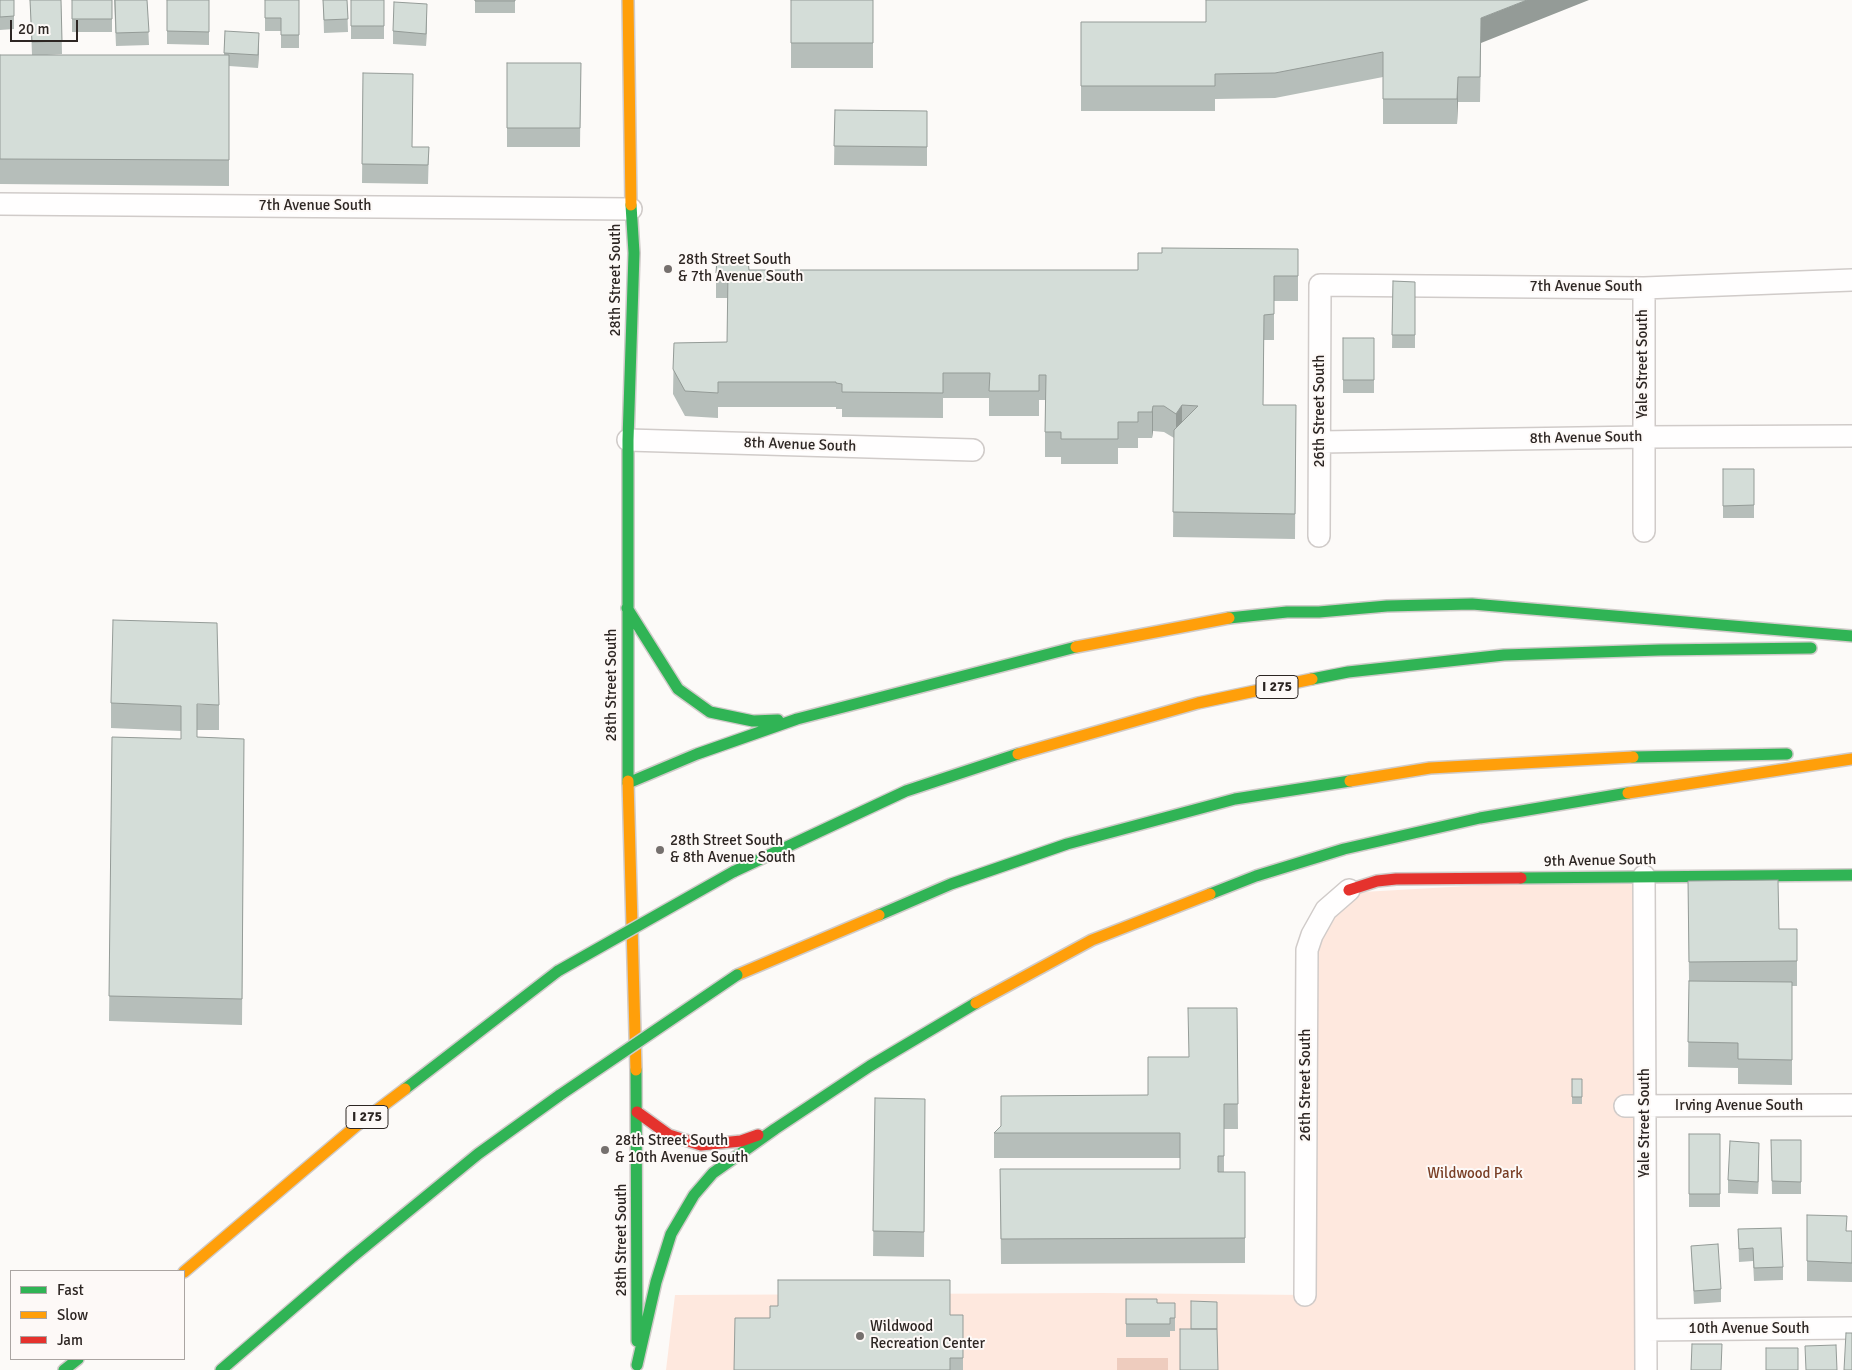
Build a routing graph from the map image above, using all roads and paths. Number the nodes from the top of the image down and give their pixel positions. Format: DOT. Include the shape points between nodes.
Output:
graph roads {
  1 [pos="628,0"];
  2 [pos="0,204"];
  3 [pos="631,208"];
  4 [pos="1852,280"];
  5 [pos="1320,285"];
  6 [pos="1644,288"];
  7 [pos="1852,436"];
  8 [pos="1643,437"];
  9 [pos="628,440"];
  10 [pos="1320,442"];
  11 [pos="973,450"];
  12 [pos="1644,531"];
  13 [pos="1320,536"];
  14 [pos="627,608"];
  15 [pos="1852,636"];
  16 [pos="1823,648"];
  17 [pos="797,719"];
  18 [pos="1852,752"];
  19 [pos="1852,759"];
  20 [pos="628,783"];
  21 [pos="1852,875"];
  22 [pos="1644,876"];
  23 [pos="1349,890"];
  24 [pos="1852,1105"];
  25 [pos="1635,1106"];
  26 [pos="636,1112"];
  27 [pos="774,1129"];
  28 [pos="185,1271"];
  29 [pos="1305,1295"];
  30 [pos="1852,1328"];
  31 [pos="1646,1330"];
  32 [pos="77,1360"];
  33 [pos="636,1367"];
  34 [pos="64,1370"];
  35 [pos="221,1370"];
  36 [pos="1646,1370"];
  1 -- 3 [label="main road, 28th Street South"];
  2 -- 3 [label="street, 7th Avenue South"];
  3 -- 9 [label="main road, 28th Street South" via="634,253"];
  4 -- 6 [label="street, 7th Avenue South"];
  5 -- 6 [label="street, 7th Avenue South"];
  5 -- 10 [label="street, 26th Street South"];
  6 -- 8 [label="street, Yale Street South"];
  7 -- 8 [label="street, 8th Avenue South"];
  8 -- 10 [label="street, 8th Avenue South"];
  8 -- 12 [label="street, Yale Street South"];
  9 -- 11 [label="street, 8th Avenue South"];
  9 -- 14 [label="main road, 28th Street South"];
  10 -- 13 [label="street, 26th Street South"];
  14 -- 17 [label="main road" via="678,689 710,712 753,721"];
  14 -- 20 [label="main road, 28th Street South"];
  15 -- 17 [label="main road" via="1472,604 1287,612 1214,620 1069,648"];
  16 -- 28 [label="main road, I 275, bridge" via="1504,655 1338,674 1198,703 1045,746 906,791 733,872 558,971 356,1126"];
  17 -- 20 [label="main road" via="697,754"];
  18 -- 35 [label="main road, bridge" via="1628,757 1430,768 1235,799 1067,844 951,884 737,975 478,1154"];
  19 -- 27 [label="main road" via="1480,818 1344,849 1256,876 1092,940 870,1066"];
  20 -- 26 [label="main road, 28th Street South"];
  21 -- 22 [label="main road, 9th Avenue South"];
  22 -- 23 [label="main road, 9th Avenue South" via="1396,879"];
  22 -- 25 [label="street, Yale Street South"];
  23 -- 29 [label="street, 26th Street South" via="1326,910 1307,950"];
  24 -- 25 [label="street, Irving Avenue South"];
  25 -- 31 [label="street, Yale Street South"];
  26 -- 27 [label="main road" via="669,1136 701,1145 740,1141"];
  26 -- 33 [label="main road, 28th Street South"];
  27 -- 33 [label="main road" via="714,1172 694,1195 671,1234"];
  30 -- 31 [label="street, 10th Avenue South"];
  31 -- 36 [label="street, Yale Street South"];
  32 -- 34 [label="main road"];
}
